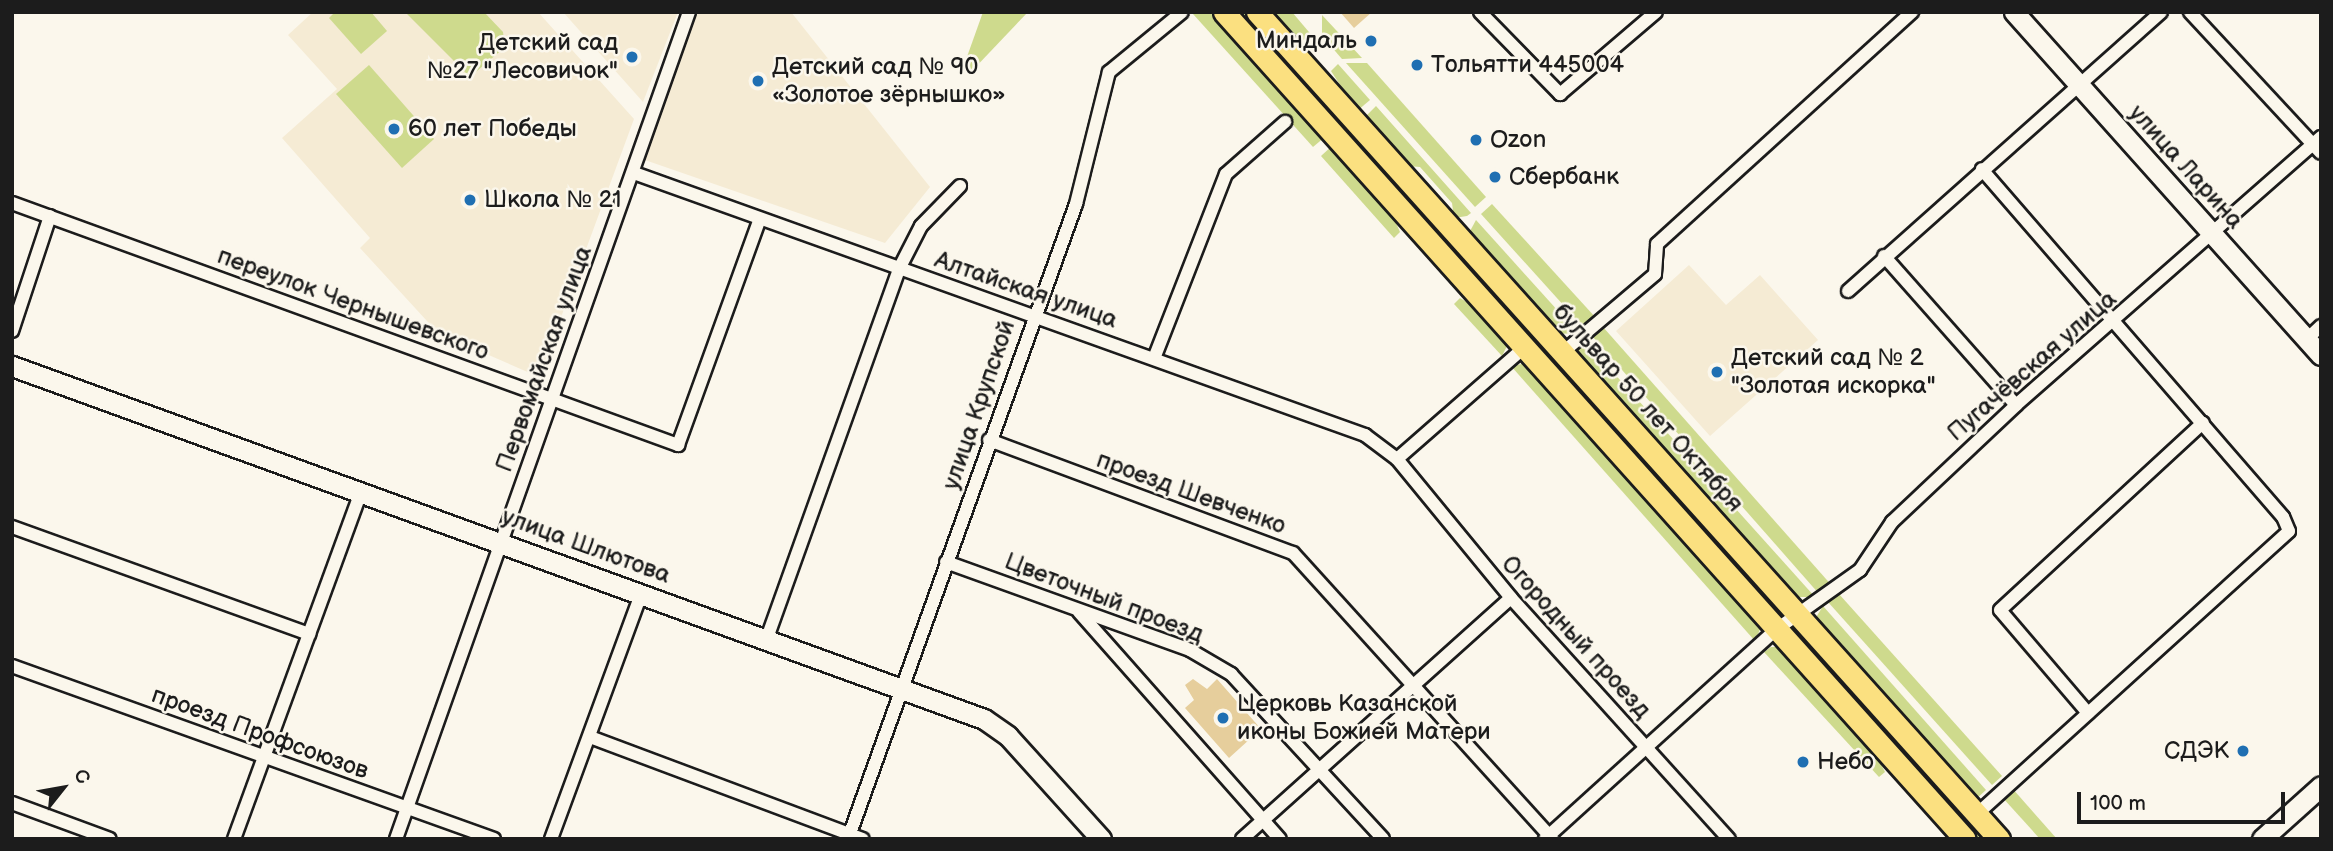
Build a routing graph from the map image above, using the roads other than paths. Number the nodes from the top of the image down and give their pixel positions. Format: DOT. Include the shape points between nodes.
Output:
graph roads {
  1 [pos="690,12"];
  2 [pos="1182,12"];
  3 [pos="1224,12"];
  4 [pos="1257,12"];
  5 [pos="1480,12"];
  6 [pos="1655,12"];
  7 [pos="1912,12"];
  8 [pos="2014,12"];
  9 [pos="2161,12"];
  10 [pos="2190,12"];
  11 [pos="2077,83"];
  12 [pos="1285,122"];
  13 [pos="2318,145"];
  14 [pos="1982,169"];
  15 [pos="634,173"];
  16 [pos="960,186"];
  17 [pos="12,203"];
  18 [pos="50,216"];
  19 [pos="760,219"];
  20 [pos="2214,236"];
  21 [pos="1884,256"];
  22 [pos="899,269"];
  23 [pos="1848,291"];
  24 [pos="1034,314"];
  25 [pos="2113,322"];
  26 [pos="12,331"];
  27 [pos="2314,333"];
  28 [pos="1525,347"];
  29 [pos="1562,353"];
  30 [pos="2321,355"];
  31 [pos="1155,356"];
  32 [pos="12,366"];
  33 [pos="550,398"];
  34 [pos="2016,405"];
  35 [pos="2203,423"];
  36 [pos="989,440"];
  37 [pos="1397,459"];
  38 [pos="360,492"];
  39 [pos="12,527"];
  40 [pos="500,542"];
  41 [pos="946,562"];
  42 [pos="642,592"];
  43 [pos="1511,598"];
  44 [pos="1077,609"];
  45 [pos="1797,613"];
  46 [pos="1777,629"];
  47 [pos="309,634"];
  48 [pos="767,638"];
  49 [pos="12,666"];
  50 [pos="1413,683"];
  51 [pos="903,689"];
  52 [pos="2088,713"];
  53 [pos="590,737"];
  54 [pos="1647,746"];
  55 [pos="264,758"];
  56 [pos="1320,768"];
  57 [pos="2321,786"];
  58 [pos="12,803"];
  59 [pos="407,808"];
  60 [pos="1977,814"];
  61 [pos="1263,820"];
  62 [pos="849,836"];
  63 [pos="1548,838"];
  64 [pos="1962,838"];
  65 [pos="110,839"];
  66 [pos="234,839"];
  67 [pos="396,839"];
  68 [pos="494,839"];
  69 [pos="551,839"];
  70 [pos="863,839"];
  71 [pos="1101,839"];
  72 [pos="1242,839"];
  73 [pos="1280,839"];
  74 [pos="1383,839"];
  75 [pos="1729,839"];
  76 [pos="1999,839"];
  77 [pos="2262,839"];
  1 -- 15 [label="street, Первомайская улица"];
  2 -- 24 [label="street, улица Крупской" via="1110,72 1076,204"];
  3 -- 28 [label="main road, бульвар 50 лет Октября"];
  4 -- 29 [label="main road, бульвар 50 лет Октября"];
  5 -- 6 [label="street" via="1560,94"];
  7 -- 29 [label="street" via="1657,244 1655,274"];
  8 -- 11 [label="main road, улица Ларина"];
  9 -- 11 [label="street"];
  10 -- 13 [label="street"];
  11 -- 14 [label="street"];
  11 -- 20 [label="main road, улица Ларина"];
  12 -- 31 [label="street" via="1226,174"];
  13 -- 20 [label="street, Пугачёвская улица"];
  14 -- 21 [label="street"];
  14 -- 25 [label="street"];
  15 -- 19 [label="street, Алтайская улица"];
  15 -- 33 [label="street, Первомайская улица"];
  16 -- 22 [label="street" via="920,226"];
  17 -- 18 [label="street, переулок Чернышевского"];
  18 -- 26 [label="street"];
  18 -- 33 [label="street, переулок Чернышевского"];
  19 -- 22 [label="street, Алтайская улица"];
  19 -- 33 [label="street, переулок Чернышевского" via="678,445"];
  20 -- 25 [label="street, Пугачёвская улица"];
  20 -- 27 [label="main road, улица Ларина"];
  21 -- 23 [label="street"];
  21 -- 34 [label="street"];
  22 -- 24 [label="street, Алтайская улица"];
  22 -- 48 [label="street"];
  24 -- 31 [label="street, Алтайская улица"];
  24 -- 36 [label="street, улица Крупской"];
  25 -- 34 [label="street, Пугачёвская улица"];
  25 -- 35 [label="street"];
  27 -- 30 [label="main road, улица Ларина"];
  28 -- 37 [label="street"];
  28 -- 46 [label="main road, бульвар 50 лет Октября"];
  29 -- 45 [label="main road, бульвар 50 лет Октября"];
  31 -- 37 [label="street, Алтайская улица" via="1365,435"];
  32 -- 38 [label="main road, улица Шлютова"];
  33 -- 40 [label="street, Первомайская улица"];
  34 -- 45 [label="street, Пугачёвская улица" via="1892,522 1860,570"];
  35 -- 52 [label="street" via="2289,531"];
  35 -- 52 [label="street" via="2000,610"];
  36 -- 41 [label="street, улица Крупской"];
  36 -- 50 [label="street, проезд Шевченко" via="1293,553"];
  37 -- 43 [label="street, Огородный проезд"];
  38 -- 40 [label="main road, улица Шлютова"];
  38 -- 47 [label="street"];
  39 -- 47 [label="street"];
  40 -- 42 [label="main road, улица Шлютова"];
  40 -- 59 [label="street, Первомайская улица"];
  41 -- 44 [label="street, Цветочный проезд"];
  41 -- 51 [label="street, улица Крупской"];
  42 -- 48 [label="main road, улица Шлютова"];
  42 -- 53 [label="street"];
  43 -- 50 [label="street"];
  43 -- 54 [label="street, Огородный проезд"];
  44 -- 56 [label="street, Цветочный проезд" via="1190,650 1231,674"];
  44 -- 61 [label="street"];
  45 -- 46 [label="street, Пугачёвская улица"];
  45 -- 60 [label="main road, бульвар 50 лет Октября"];
  46 -- 54 [label="street"];
  46 -- 64 [label="main road, бульвар 50 лет Октября"];
  47 -- 55 [label="street"];
  48 -- 51 [label="main road, улица Шлютова"];
  49 -- 55 [label="street, проезд Профсоюзов"];
  50 -- 56 [label="street"];
  50 -- 63 [label="street, проезд Шевченко"];
  51 -- 62 [label="street, улица Крупской"];
  51 -- 71 [label="main road, улица Шлютова" via="996,726"];
  52 -- 60 [label="street"];
  53 -- 62 [label="street"];
  53 -- 69 [label="street"];
  54 -- 63 [label="street"];
  54 -- 75 [label="street, Огородный проезд"];
  55 -- 59 [label="street, проезд Профсоюзов"];
  55 -- 66 [label="street"];
  56 -- 61 [label="street"];
  56 -- 74 [label="street, Цветочный проезд"];
  57 -- 77 [label="main road"];
  58 -- 65 [label="street"];
  59 -- 67 [label="street, Первомайская улица"];
  59 -- 68 [label="street, проезд Профсоюзов"];
  60 -- 76 [label="main road, бульвар 50 лет Октября"];
  61 -- 72 [label="street"];
  61 -- 73 [label="street"];
  62 -- 70 [label="street"];
}
